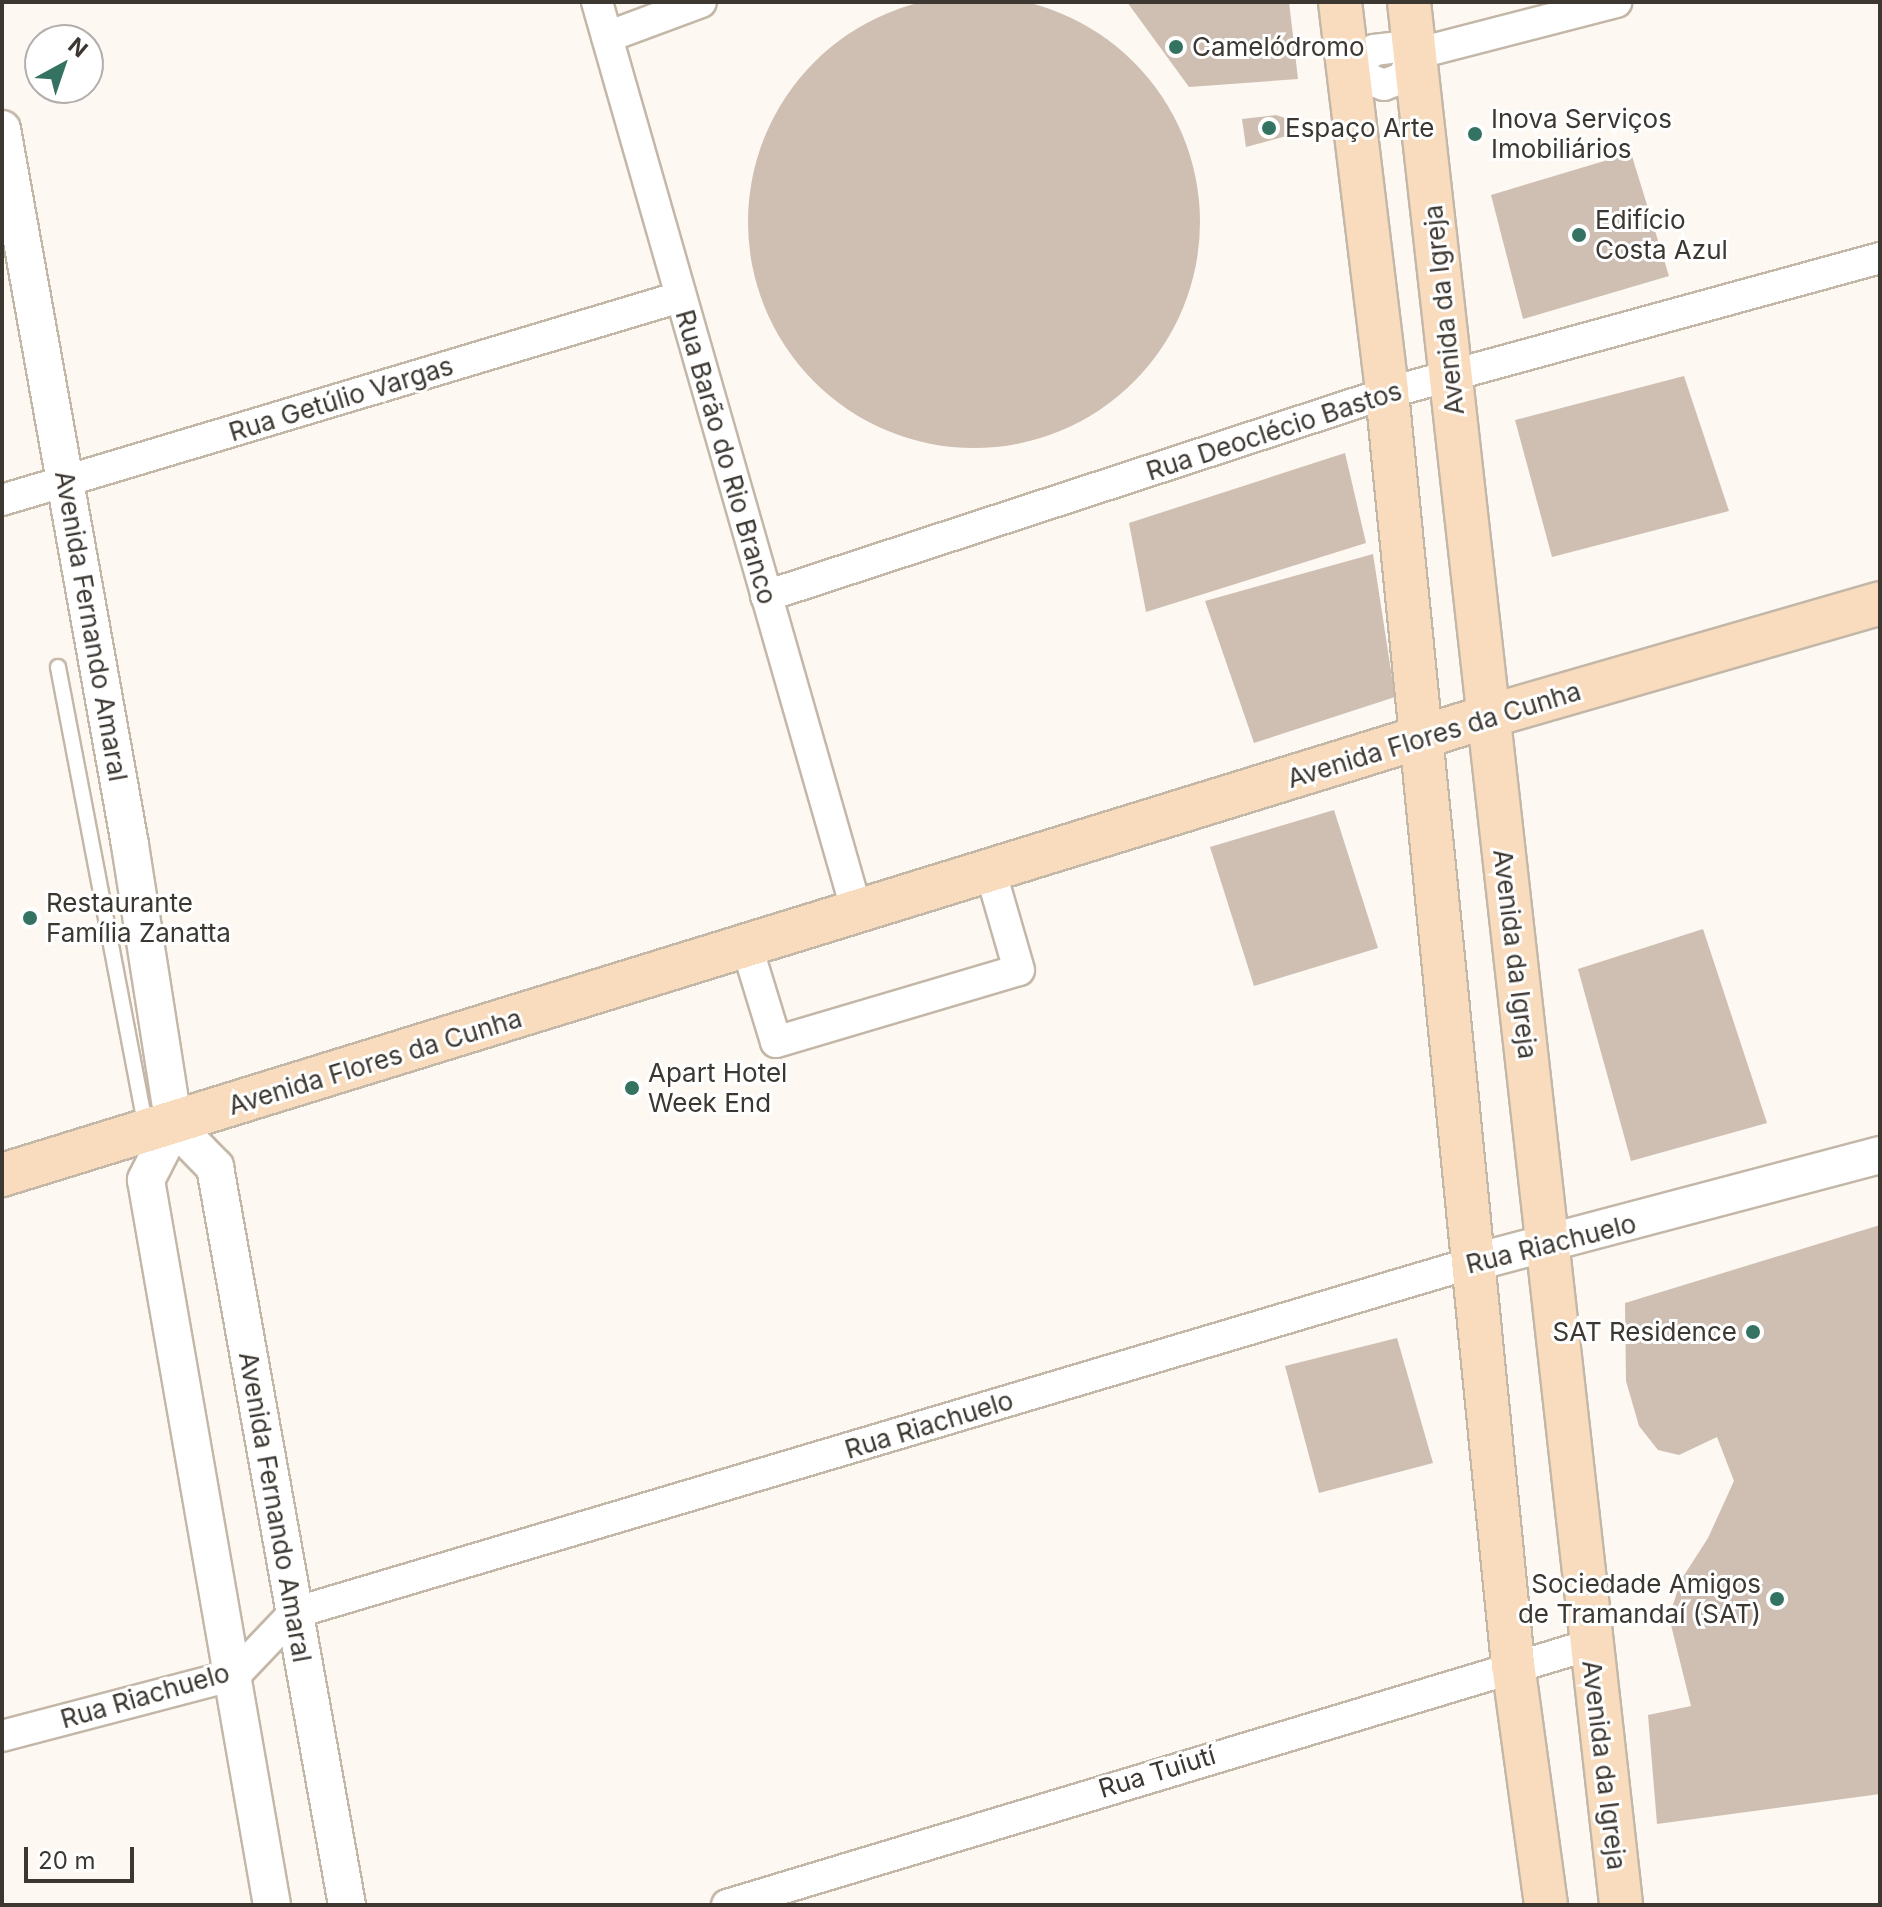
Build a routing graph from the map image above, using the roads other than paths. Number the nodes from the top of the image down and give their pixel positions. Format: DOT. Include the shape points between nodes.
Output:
graph roads {
  1 [pos="597,2"];
  2 [pos="701,2"];
  3 [pos="1340,2"];
  4 [pos="1409,2"];
  5 [pos="1616,2"];
  6 [pos="607,37"];
  7 [pos="1415,54"];
  8 [pos="1350,71"];
  9 [pos="2,129"];
  10 [pos="1880,258"];
  11 [pos="680,297"];
  12 [pos="1452,379"];
  13 [pos="1387,393"];
  14 [pos="65,481"];
  15 [pos="2,500"];
  16 [pos="766,596"];
  17 [pos="1880,603"];
  18 [pos="58,667"];
  19 [pos="1486,717"];
  20 [pos="1421,738"];
  21 [pos="991,873"];
  22 [pos="857,912"];
  23 [pos="747,947"];
  24 [pos="160,1129"];
  25 [pos="1880,1155"];
  26 [pos="2,1175"];
  27 [pos="1552,1245"];
  28 [pos="1475,1262"];
  29 [pos="294,1613"];
  30 [pos="1589,1645"];
  31 [pos="1513,1664"];
  32 [pos="235,1675"];
  33 [pos="2,1736"];
  34 [pos="272,1905"];
  35 [pos="347,1905"];
  36 [pos="727,1905"];
  37 [pos="1546,1905"];
  38 [pos="1621,1905"];
  1 -- 6 [label="street, Rua Barão do Rio Branco"];
  2 -- 6 [label="street"];
  3 -- 8 [label="main road"];
  4 -- 7 [label="main road, Avenida da Igreja"];
  5 -- 7 [label="street"];
  6 -- 11 [label="street, Rua Barão do Rio Branco"];
  7 -- 8 [label="street" via="1400,47 1374,50"];
  7 -- 12 [label="main road, Avenida da Igreja"];
  8 -- 13 [label="main road"];
  9 -- 14 [label="street, Avenida Fernando Amaral"];
  10 -- 12 [label="street, Rua Deoclécio Bastos"];
  11 -- 14 [label="street, Rua Getúlio Vargas"];
  11 -- 16 [label="street, Rua Barão do Rio Branco"];
  12 -- 13 [label="street, Rua Deoclécio Bastos"];
  12 -- 19 [label="main road, Avenida da Igreja"];
  13 -- 16 [label="street, Rua Deoclécio Bastos"];
  13 -- 20 [label="main road"];
  14 -- 15 [label="street, Rua Getúlio Vargas"];
  14 -- 24 [label="street, Avenida Fernando Amaral"];
  16 -- 22 [label="street, Rua Barão do Rio Branco"];
  17 -- 19 [label="main road, Avenida Flores da Cunha"];
  18 -- 24 [label="lane, Avenida Fernando Amaral"];
  19 -- 20 [label="main road, Avenida Flores da Cunha"];
  19 -- 27 [label="main road, Avenida da Igreja"];
  20 -- 21 [label="main road, Avenida Flores da Cunha"];
  20 -- 28 [label="main road"];
  21 -- 22 [label="main road, Avenida Flores da Cunha"];
  21 -- 23 [label="street" via="1019,970 776,1042"];
  22 -- 23 [label="main road, Avenida Flores da Cunha"];
  23 -- 24 [label="main road, Avenida Flores da Cunha"];
  24 -- 26 [label="main road, Avenida Flores da Cunha"];
  24 -- 29 [label="street, Avenida Fernando Amaral" via="215,1167"];
  24 -- 32 [label="street" via="146,1180"];
  25 -- 27 [label="street, Rua Riachuelo"];
  27 -- 28 [label="street, Rua Riachuelo"];
  27 -- 30 [label="main road, Avenida da Igreja"];
  28 -- 29 [label="street, Rua Riachuelo"];
  28 -- 31 [label="main road"];
  29 -- 32 [label="street, Rua Riachuelo"];
  29 -- 35 [label="street, Avenida Fernando Amaral"];
  30 -- 31 [label="street, Rua Tuiutí"];
  30 -- 38 [label="main road, Avenida da Igreja"];
  31 -- 36 [label="street, Rua Tuiutí"];
  31 -- 37 [label="main road"];
  32 -- 33 [label="street, Rua Riachuelo"];
  32 -- 34 [label="street"];
}
